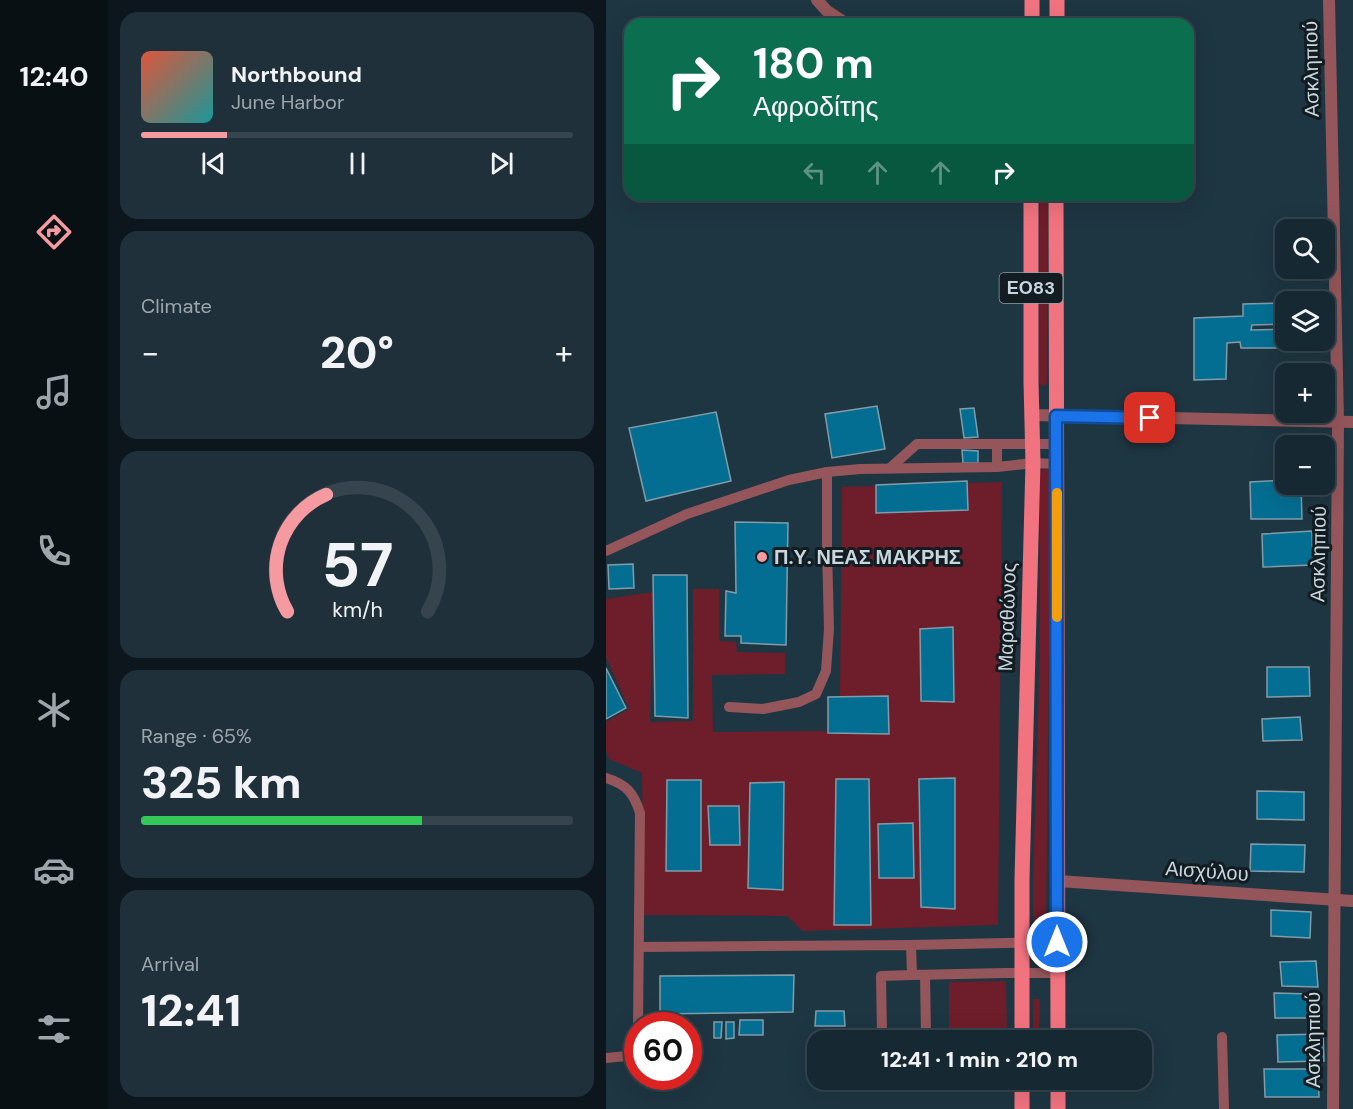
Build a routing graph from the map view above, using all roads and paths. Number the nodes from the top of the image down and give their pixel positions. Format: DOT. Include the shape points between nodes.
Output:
graph roads {
  1 [pos="817,0"];
  2 [pos="1032,0"];
  3 [pos="1057,0"];
  4 [pos="1329,0"];
  5 [pos="838,18"];
  6 [pos="1032,18"];
  7 [pos="1057,18"];
  8 [pos="1031,201"];
  9 [pos="1056,201"];
  10 [pos="1031,416"];
  11 [pos="1056,416"];
  12 [pos="1338,422"];
  13 [pos="1353,422"];
  14 [pos="1056,444"];
  15 [pos="997,445"];
  16 [pos="1032,445"];
  17 [pos="1032,463"];
  18 [pos="1056,464"];
  19 [pos="997,467"];
  20 [pos="890,468"];
  21 [pos="827,472"];
  22 [pos="606,551"];
  23 [pos="729,707"];
  24 [pos="606,777"];
  25 [pos="1058,880"];
  26 [pos="1334,900"];
  27 [pos="1353,901"];
  28 [pos="1057,942"];
  29 [pos="1022,943"];
  30 [pos="911,945"];
  31 [pos="639,947"];
  32 [pos="1022,973"];
  33 [pos="1058,974"];
  34 [pos="912,975"];
  35 [pos="925,975"];
  36 [pos="638,1012"];
  37 [pos="882,1030"];
  38 [pos="926,1030"];
  39 [pos="1022,1030"];
  40 [pos="1058,1030"];
  41 [pos="1222,1036"];
  42 [pos="624,1056"];
  43 [pos="606,1058"];
  44 [pos="1022,1090"];
  45 [pos="1058,1090"];
  46 [pos="1022,1109"];
  47 [pos="1058,1109"];
  48 [pos="1224,1109"];
  49 [pos="1333,1109"];
  1 -- 5 [label="street"];
  2 -- 6 [label="main road"];
  3 -- 7 [label="main road"];
  4 -- 12 [label="street, Ασκληπιού"];
  8 -- 10 [label="main road, Μαραθώνος / ΕΟ83"];
  9 -- 11 [label="main road, ΕΟ83"];
  10 -- 11 [label="street"];
  10 -- 16 [label="main road, Μαραθώνος / ΕΟ83"];
  11 -- 12 [label="street"];
  11 -- 14 [label="main road, ΕΟ83"];
  12 -- 13 [label="street"];
  12 -- 26 [label="street, Ασκληπιού"];
  14 -- 16 [label="lane"];
  14 -- 18 [label="main road, ΕΟ83"];
  15 -- 16 [label="lane"];
  15 -- 19 [label="lane"];
  15 -- 20 [label="lane" via="918,444"];
  16 -- 17 [label="main road, Μαραθώνος / ΕΟ83"];
  17 -- 18 [label="lane"];
  17 -- 19 [label="lane"];
  17 -- 29 [label="main road, Μαραθώνος / ΕΟ83"];
  18 -- 25 [label="main road, ΕΟ83"];
  19 -- 20 [label="lane"];
  20 -- 21 [label="lane"];
  21 -- 22 [label="lane" via="789,480 687,514"];
  21 -- 23 [label="lane" via="826,671 816,694 799,702 763,709"];
  24 -- 31 [label="lane" via="629,790 640,813"];
  25 -- 26 [label="street, Αισχύλου"];
  25 -- 28 [label="main road, ΕΟ83"];
  26 -- 27 [label="street, Αισχύλου"];
  26 -- 49 [label="street, Ασκληπιού"];
  28 -- 29 [label="lane"];
  28 -- 33 [label="main road, ΕΟ83"];
  29 -- 30 [label="lane"];
  29 -- 32 [label="main road, Μαραθώνος / ΕΟ83"];
  30 -- 31 [label="lane"];
  30 -- 34 [label="lane"];
  31 -- 36 [label="lane"];
  32 -- 33 [label="lane"];
  32 -- 35 [label="lane"];
  32 -- 39 [label="main road, Μαραθώνος / ΕΟ83"];
  33 -- 40 [label="main road, ΕΟ83"];
  34 -- 35 [label="lane"];
  34 -- 37 [label="lane" via="881,976"];
  35 -- 38 [label="lane"];
  41 -- 48 [label="lane"];
  42 -- 43 [label="lane"];
  44 -- 46 [label="main road"];
  45 -- 47 [label="main road"];
}
